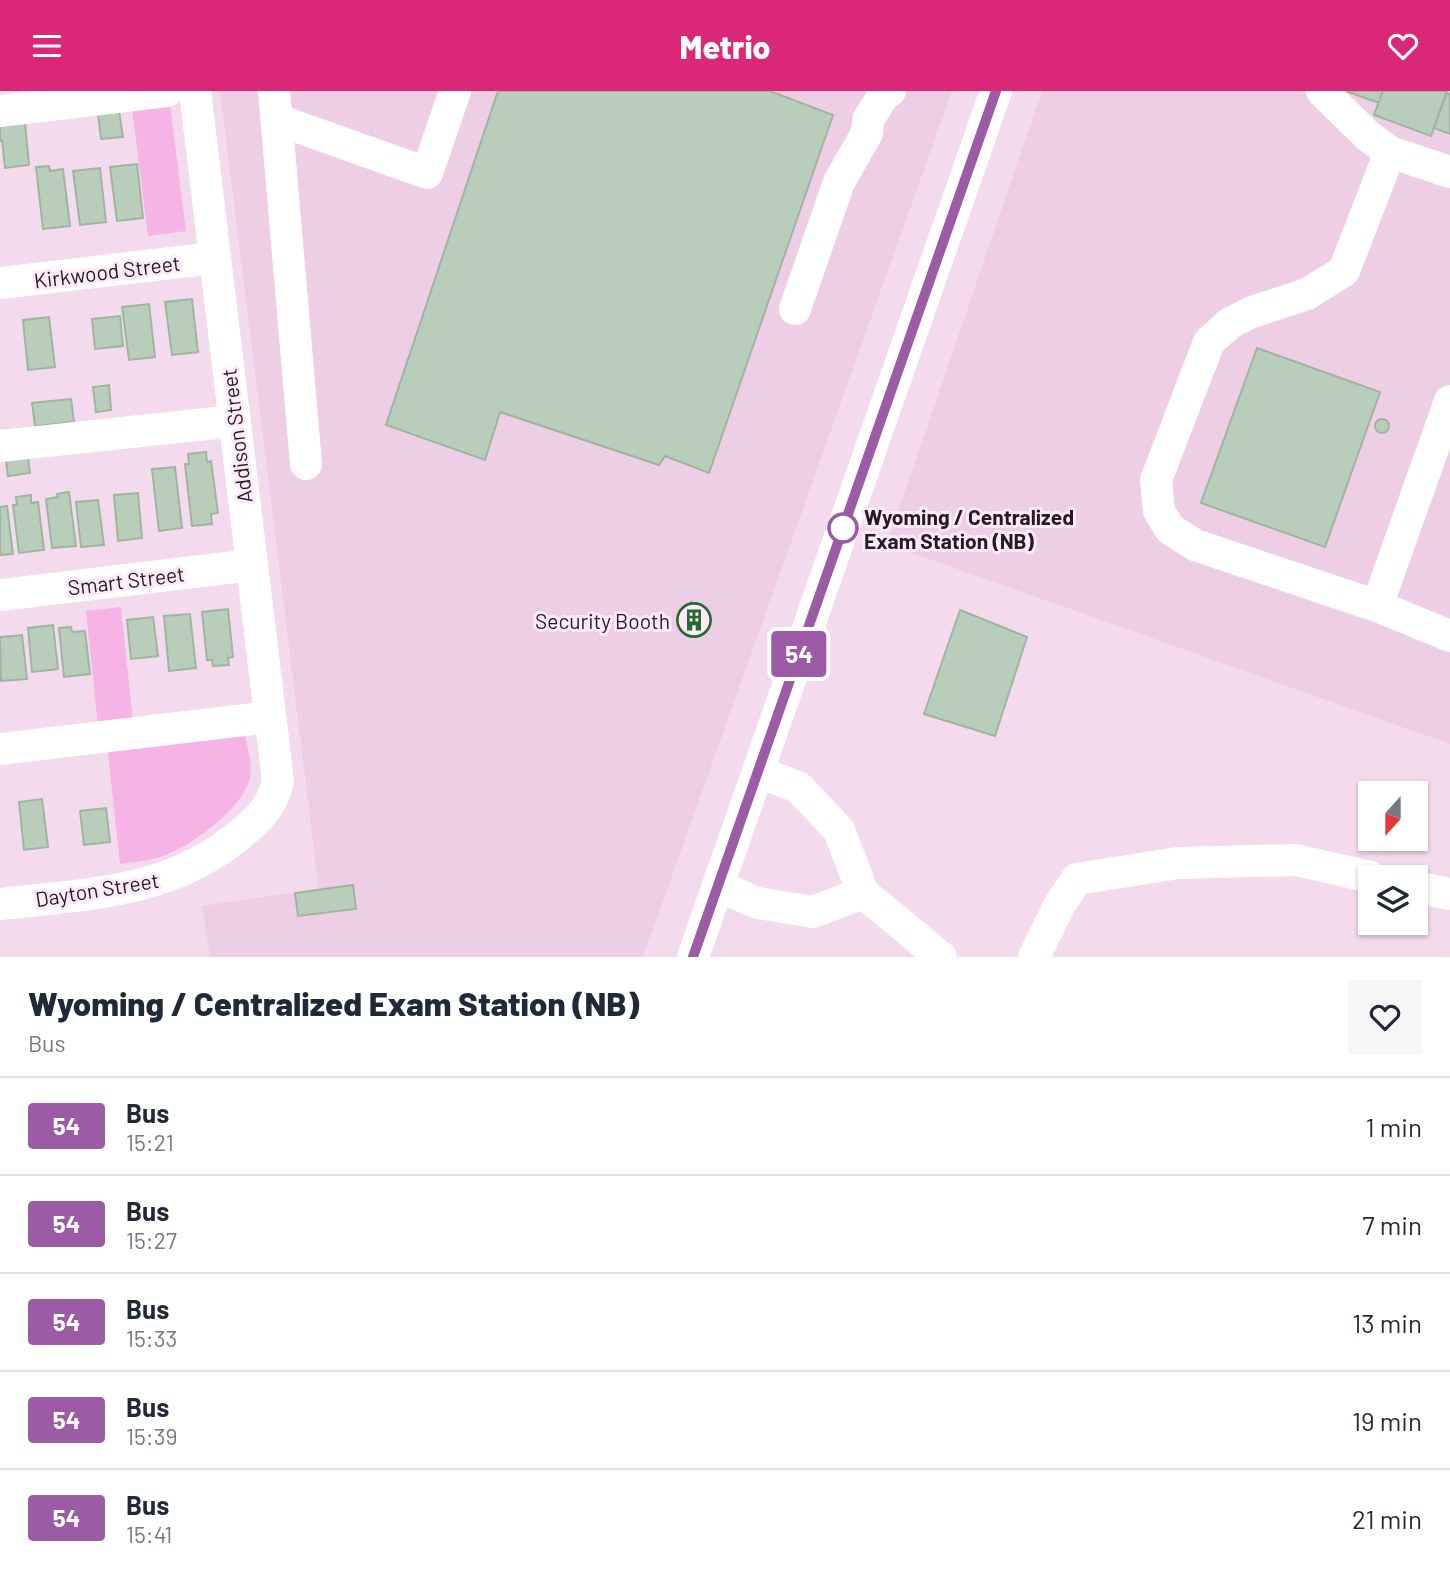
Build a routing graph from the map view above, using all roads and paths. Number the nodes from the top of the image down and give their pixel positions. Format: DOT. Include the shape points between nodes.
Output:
graph roads {
  1 [pos="167,91"];
  2 [pos="195,91"];
  3 [pos="455,91"];
  4 [pos="890,91"];
  5 [pos="897,91"];
  6 [pos="996,91"];
  7 [pos="1322,91"];
  8 [pos="276,105"];
  9 [pos="0,111"];
  10 [pos="867,134"];
  11 [pos="1391,152"];
  12 [pos="1450,172"];
  13 [pos="214,258"];
  14 [pos="0,283"];
  15 [pos="795,309"];
  16 [pos="1450,401"];
  17 [pos="234,421"];
  18 [pos="0,446"];
  19 [pos="306,464"];
  20 [pos="252,565"];
  21 [pos="0,595"];
  22 [pos="1377,606"];
  23 [pos="1450,636"];
  24 [pos="270,717"];
  25 [pos="0,749"];
  26 [pos="758,772"];
  27 [pos="278,781"];
  28 [pos="1358,874"];
  29 [pos="718,886"];
  30 [pos="1428,889"];
  31 [pos="863,893"];
  32 [pos="1450,894"];
  33 [pos="0,904"];
  34 [pos="693,957"];
  35 [pos="941,957"];
  36 [pos="1034,957"];
  1 -- 9 [label="street"];
  2 -- 13 [label="street, Addison Street"];
  3 -- 8 [label="street" via="427,173"];
  4 -- 10 [label="street" via="868,120"];
  5 -- 10 [label="street" via="898,101 879,130"];
  6 -- 26 [label="street"];
  7 -- 11 [label="street"];
  8 -- 19 [label="street"];
  10 -- 15 [label="street" via="839,182"];
  11 -- 12 [label="street"];
  11 -- 22 [label="street" via="1344,271 1307,294 1230,323 1209,342 1156,480 1159,511 1170,529 1195,545"];
  13 -- 14 [label="street, Kirkwood Street"];
  13 -- 17 [label="street, Addison Street"];
  16 -- 22 [label="street"];
  17 -- 18 [label="street"];
  17 -- 20 [label="street, Addison Street"];
  20 -- 21 [label="street, Smart Street"];
  20 -- 24 [label="street, Addison Street"];
  22 -- 23 [label="street"];
  24 -- 25 [label="street"];
  24 -- 27 [label="street, Addison Street"];
  26 -- 29 [label="street"];
  26 -- 31 [label="street" via="798,787 839,830"];
  27 -- 33 [label="street, Dayton Street" via="270,805 248,828 223,848 169,877 113,890"];
  28 -- 36 [label="street" via="1296,860 1178,863 1077,879"];
  29 -- 31 [label="street" via="758,903 813,912"];
  29 -- 34 [label="street"];
  30 -- 32 [label="street"];
  31 -- 35 [label="street"];
}
